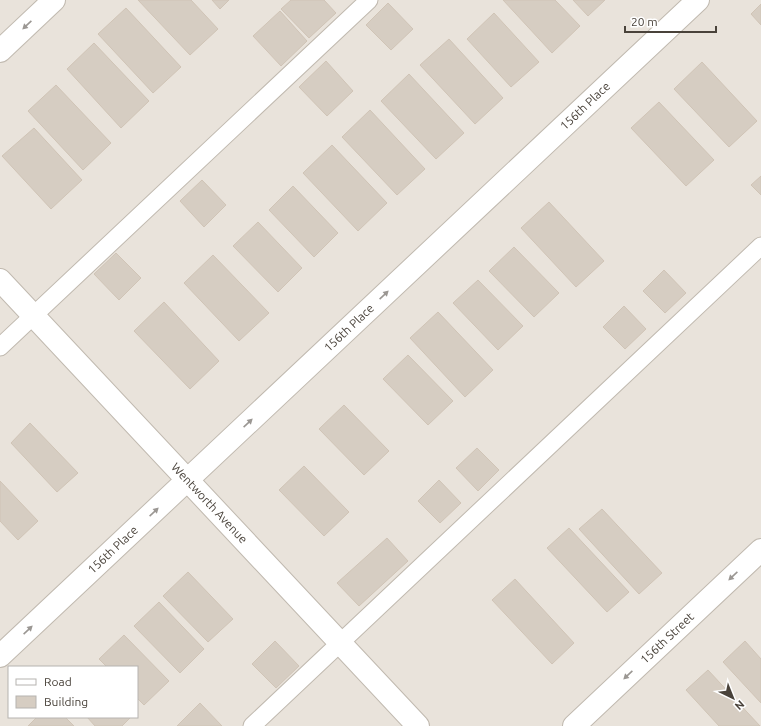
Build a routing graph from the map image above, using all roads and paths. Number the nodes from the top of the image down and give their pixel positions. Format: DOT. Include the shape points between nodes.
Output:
graph roads {
  1 [pos="53,0"];
  2 [pos="369,0"];
  3 [pos="698,0"];
  4 [pos="0,50"];
  5 [pos="761,246"];
  6 [pos="0,280"];
  7 [pos="34,315"];
  8 [pos="0,347"];
  9 [pos="188,480"];
  10 [pos="761,550"];
  11 [pos="340,643"];
  12 [pos="0,656"];
  13 [pos="252,726"];
  14 [pos="418,726"];
  15 [pos="574,726"];
  1 -- 4 [label="street, one-way"];
  2 -- 7 [label="lane"];
  9 -- 3 [label="street, 156th Place, one-way"];
  5 -- 11 [label="lane"];
  6 -- 7 [label="street, Wentworth Avenue"];
  7 -- 8 [label="lane"];
  7 -- 9 [label="street, Wentworth Avenue"];
  9 -- 11 [label="street, Wentworth Avenue"];
  12 -- 9 [label="street, 156th Place, one-way"];
  10 -- 15 [label="street, 156th Street, one-way"];
  11 -- 13 [label="lane"];
  11 -- 14 [label="street, Wentworth Avenue"];
}
